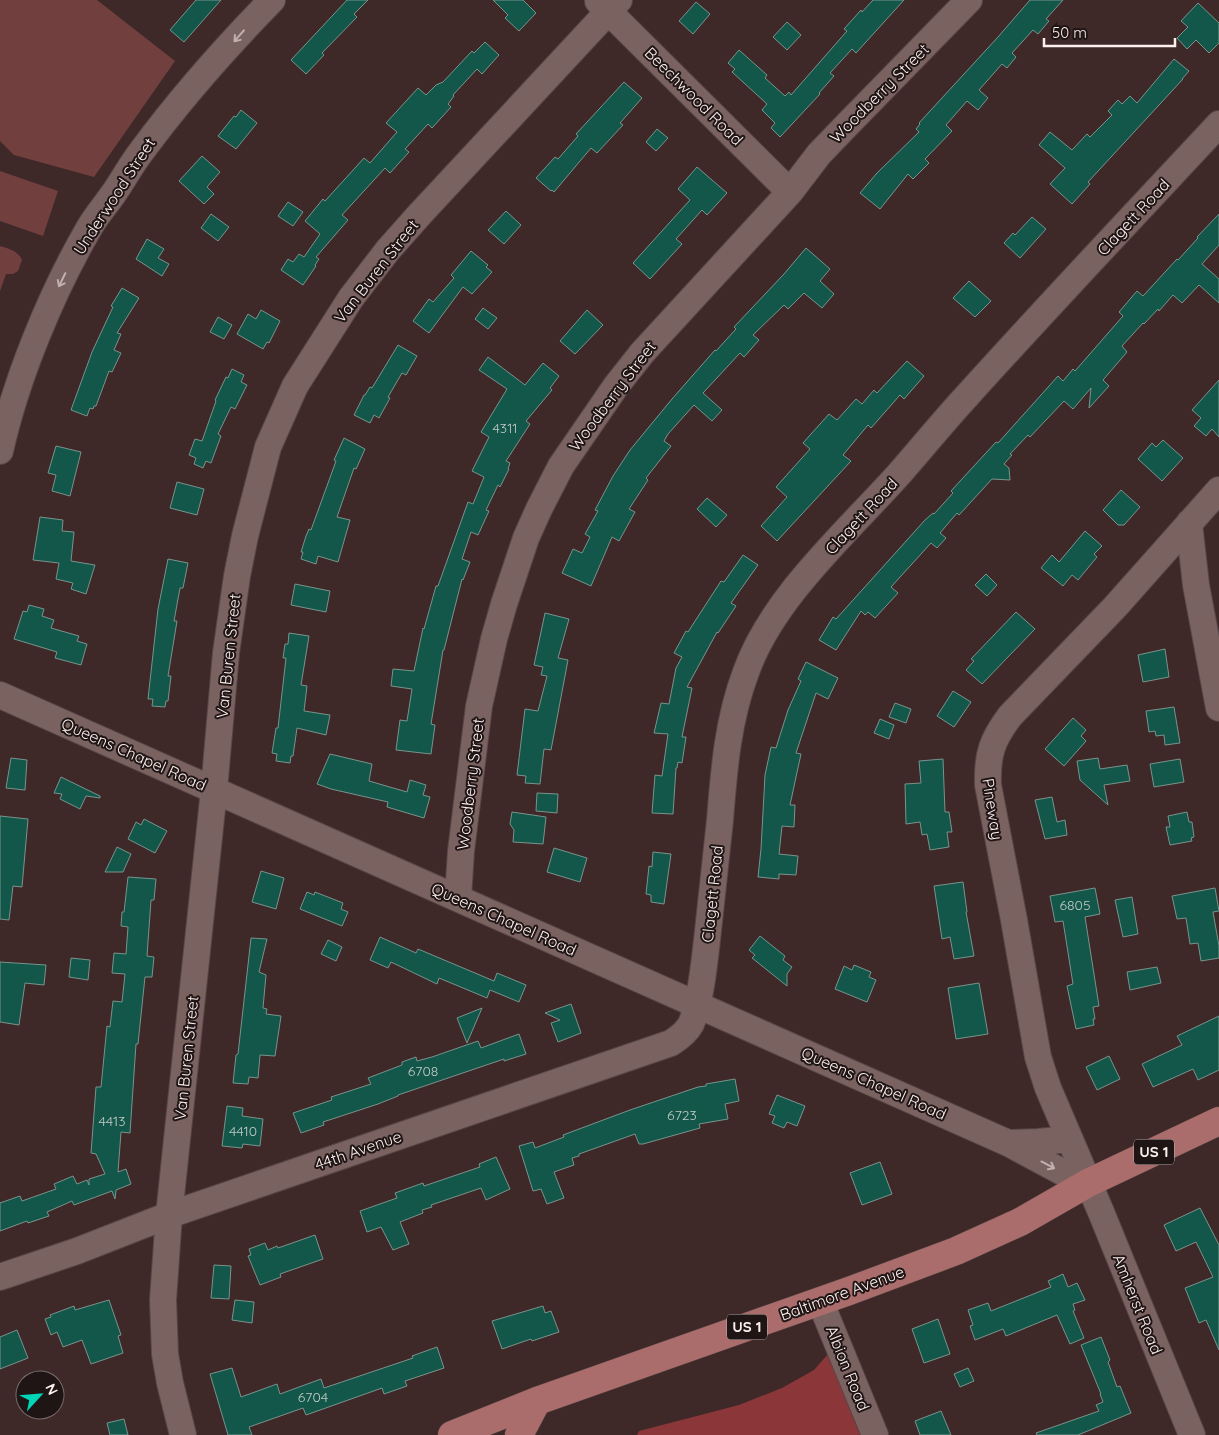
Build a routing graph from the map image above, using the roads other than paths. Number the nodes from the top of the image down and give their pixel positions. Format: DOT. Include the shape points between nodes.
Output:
graph roads {
  1 [pos="272,0"];
  2 [pos="969,0"];
  3 [pos="608,4"];
  4 [pos="1219,124"];
  5 [pos="790,192"];
  6 [pos="0,452"];
  7 [pos="1219,490"];
  8 [pos="1189,523"];
  9 [pos="0,694"];
  10 [pos="1219,708"];
  11 [pos="214,790"];
  12 [pos="458,898"];
  13 [pos="697,1005"];
  14 [pos="1219,1121"];
  15 [pos="1069,1139"];
  16 [pos="1008,1143"];
  17 [pos="1086,1179"];
  18 [pos="169,1215"];
  19 [pos="0,1277"];
  20 [pos="820,1301"];
  21 [pos="537,1401"];
  22 [pos="182,1435"];
  23 [pos="452,1435"];
  24 [pos="519,1435"];
  25 [pos="875,1435"];
  26 [pos="1192,1435"];
  1 -- 6 [label="street, Underwood Street, one-way" via="174,109 89,229 54,297 36,341"];
  2 -- 5 [label="street, Woodberry Street" via="845,127"];
  3 -- 5 [label="street, Beechwood Road"];
  3 -- 11 [label="street, Van Buren Street" via="388,250 351,298 295,386 268,447 243,544 226,653"];
  4 -- 13 [label="street, Clagett Road" via="964,399 785,600 766,631 747,667 731,727"];
  5 -- 12 [label="street, Woodberry Street" via="642,353 561,466 539,509 504,604 479,706"];
  7 -- 8 [label="street, Pineway"];
  8 -- 10 [label="street" via="1196,585"];
  8 -- 15 [label="street, Pineway" via="1115,607 1010,716 997,734 988,757 988,785 1034,1041 1048,1088"];
  9 -- 11 [label="street, Queens Chapel Road"];
  11 -- 12 [label="street, Queens Chapel Road"];
  11 -- 18 [label="street, Van Buren Street"];
  12 -- 13 [label="street, Queens Chapel Road"];
  13 -- 16 [label="street, Queens Chapel Road"];
  13 -- 18 [label="street, 44th Avenue" via="690,1025 671,1043"];
  14 -- 17 [label="main road, Baltimore Avenue / US 1"];
  15 -- 16 [label="street, Queens Chapel Road"];
  15 -- 17 [label="street, Pineway"];
  16 -- 17 [label="street, Queens Chapel Road, one-way" via="1077,1180"];
  17 -- 20 [label="main road, Baltimore Avenue / US 1" via="1020,1222 917,1266"];
  17 -- 26 [label="street, Amherst Road"];
  18 -- 19 [label="street, 44th Avenue"];
  18 -- 22 [label="street, Van Buren Street" via="163,1334"];
  20 -- 21 [label="main road, Baltimore Avenue / US 1"];
  20 -- 25 [label="street, Albion Road"];
  21 -- 23 [label="main road, Baltimore Avenue / US 1"];
  21 -- 24 [label="main road"];
}
